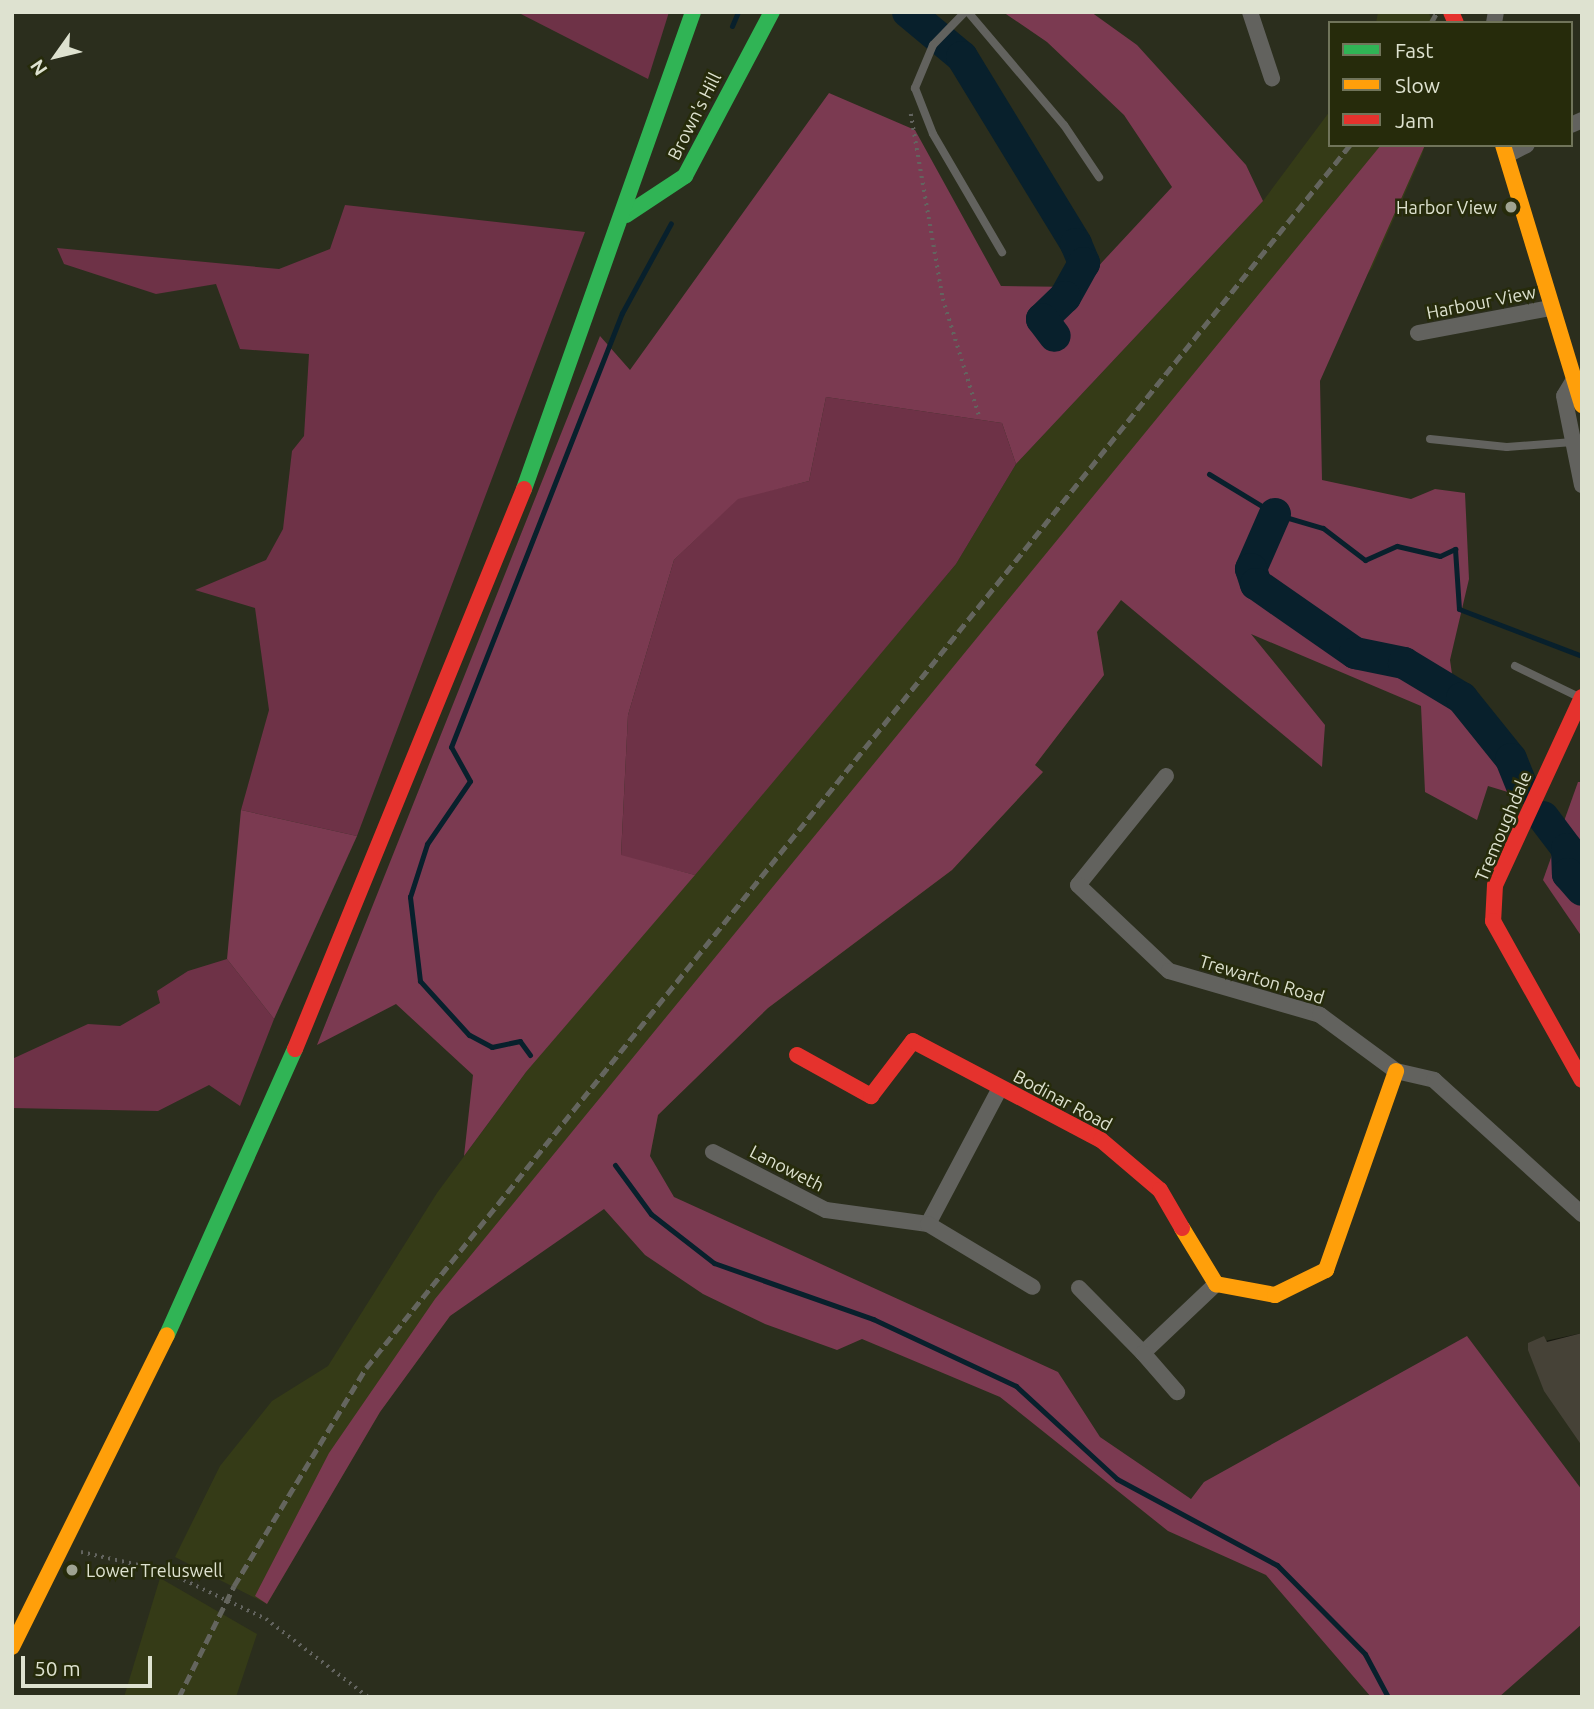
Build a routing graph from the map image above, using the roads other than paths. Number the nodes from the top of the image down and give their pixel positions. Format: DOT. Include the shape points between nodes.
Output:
graph roads {
  1 [pos="693,12"];
  2 [pos="772,12"];
  3 [pos="967,12"];
  4 [pos="1250,12"];
  5 [pos="1272,78"];
  6 [pos="1505,150"];
  7 [pos="1099,177"];
  8 [pos="626,215"];
  9 [pos="1002,252"];
  10 [pos="1550,308"];
  11 [pos="1418,333"];
  12 [pos="1573,380"];
  13 [pos="1582,405"];
  14 [pos="1430,439"];
  15 [pos="1573,442"];
  16 [pos="1582,485"];
  17 [pos="1515,666"];
  18 [pos="1582,698"];
  19 [pos="1166,776"];
  20 [pos="797,1055"];
  21 [pos="1396,1071"];
  22 [pos="1582,1080"];
  23 [pos="1000,1088"];
  24 [pos="713,1152"];
  25 [pos="1582,1214"];
  26 [pos="928,1224"];
  27 [pos="1216,1284"];
  28 [pos="1033,1287"];
  29 [pos="1079,1288"];
  30 [pos="1143,1353"];
  31 [pos="1177,1392"];
  32 [pos="12,1647"];
  1 -- 8 [label="street"];
  2 -- 8 [label="street, Brown's Hill" via="685,176"];
  3 -- 7 [label="lane" via="1064,125"];
  3 -- 9 [label="lane" via="933,45 915,88 933,134"];
  4 -- 5 [label="street"];
  6 -- 10 [label="street"];
  8 -- 32 [label="street" via="510,528 348,932 235,1191 64,1551"];
  10 -- 11 [label="street, Harbour View"];
  10 -- 12 [label="street"];
  12 -- 13 [label="street"];
  12 -- 15 [label="street" via="1564,397"];
  14 -- 15 [label="lane" via="1507,447"];
  15 -- 16 [label="street"];
  17 -- 18 [label="lane"];
  18 -- 22 [label="street, Tremoughdale" via="1495,885 1493,921"];
  19 -- 21 [label="street, Trewarton Road" via="1078,885 1169,971 1320,1015"];
  20 -- 23 [label="street, Bodinar Road" via="871,1096 913,1041"];
  21 -- 25 [label="street, Trewarton Road" via="1434,1080"];
  21 -- 27 [label="street" via="1326,1270 1275,1295"];
  23 -- 26 [label="street"];
  23 -- 27 [label="street, Bodinar Road" via="1101,1140 1160,1190"];
  24 -- 26 [label="street, Lanoweth" via="826,1210"];
  26 -- 28 [label="street, Lanoweth"];
  27 -- 30 [label="street"];
  29 -- 30 [label="street"];
  30 -- 31 [label="street"];
}
